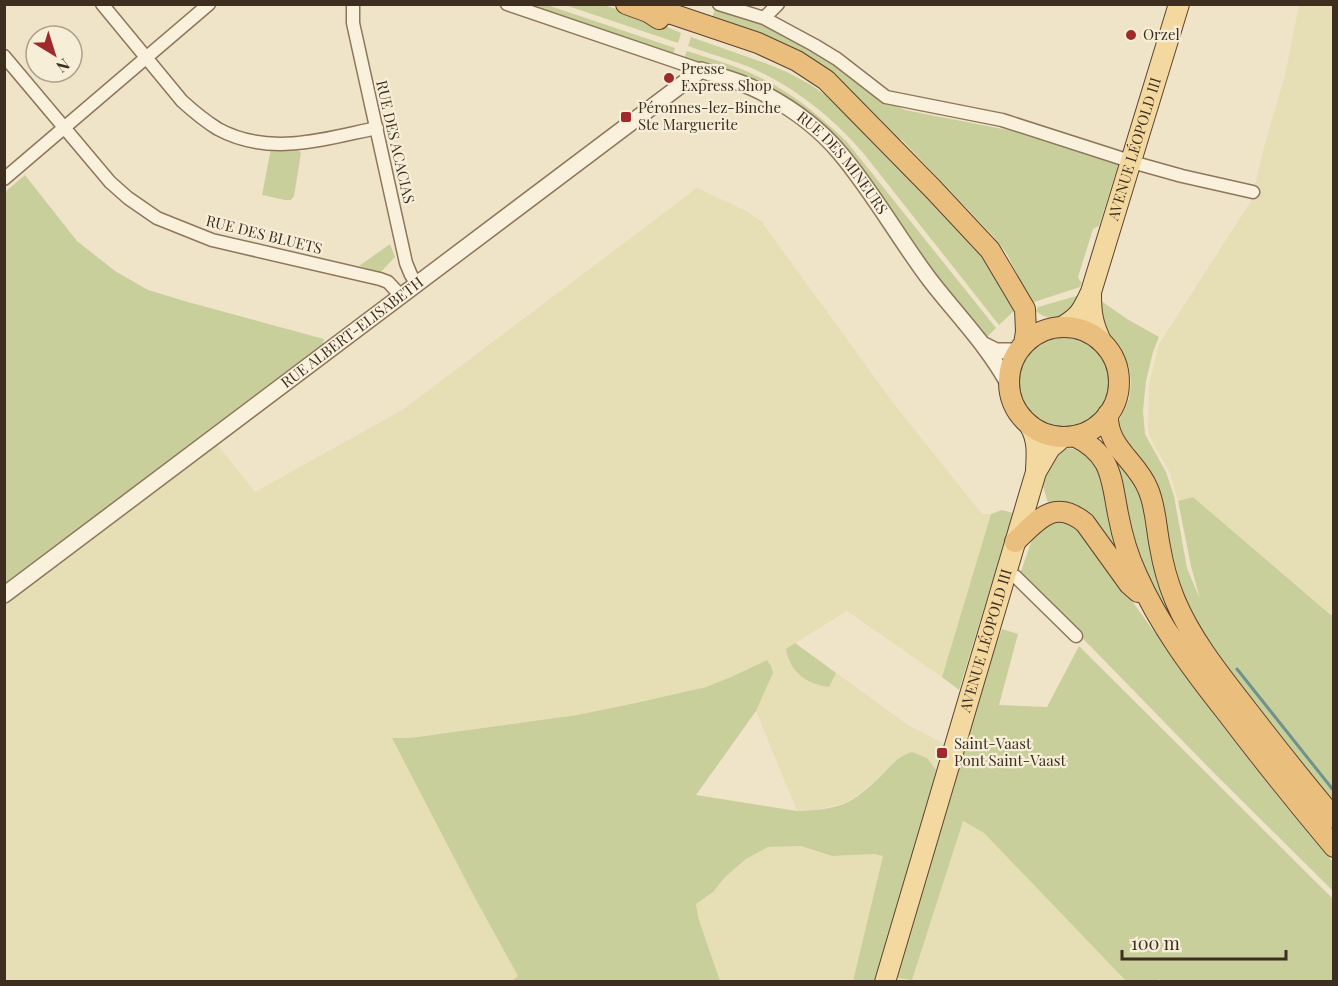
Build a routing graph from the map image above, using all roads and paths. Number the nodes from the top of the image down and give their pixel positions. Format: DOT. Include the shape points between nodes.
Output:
graph roads {
  1 [pos="102,4"];
  2 [pos="209,4"];
  3 [pos="352,4"];
  4 [pos="507,4"];
  5 [pos="626,4"];
  6 [pos="719,4"];
  7 [pos="778,4"];
  8 [pos="1179,4"];
  9 [pos="764,18"];
  10 [pos="4,56"];
  11 [pos="146,58"];
  12 [pos="701,70"];
  13 [pos="64,128"];
  14 [pos="377,128"];
  15 [pos="1131,162"];
  16 [pos="4,179"];
  17 [pos="1253,192"];
  18 [pos="417,284"];
  19 [pos="1090,292"];
  20 [pos="401,296"];
  21 [pos="1024,309"];
  22 [pos="1059,328"];
  23 [pos="1101,341"];
  24 [pos="984,345"];
  25 [pos="1021,347"];
  26 [pos="1009,385"];
  27 [pos="1108,414"];
  28 [pos="1030,426"];
  29 [pos="1069,436"];
  30 [pos="1036,472"];
  31 [pos="1015,542"];
  32 [pos="1006,571"];
  33 [pos="4,595"];
  34 [pos="1147,599"];
  35 [pos="1076,636"];
  36 [pos="1334,818"];
  37 [pos="1334,847"];
  38 [pos="885,981"];
  1 -- 11 [label="street"];
  2 -- 11 [label="street"];
  3 -- 14 [label="street, RUE DES ACACIAS" via="352,23"];
  4 -- 12 [label="street, RUE DES MINEURS"];
  5 -- 21 [label="highway" via="678,29 791,69 851,106 990,250"];
  6 -- 9 [label="street"];
  7 -- 9 [label="street"];
  8 -- 15 [label="main road, AVENUE LÉOPOLD III"];
  9 -- 15 [label="street" via="837,59 886,97 1002,120"];
  10 -- 13 [label="street, RUE DES BLUETS"];
  11 -- 13 [label="street"];
  11 -- 14 [label="street" via="182,101 220,130 235,136 273,145 293,144"];
  12 -- 18 [label="street, RUE ALBERT-ELISABETH"];
  12 -- 24 [label="street, RUE DES MINEURS" via="764,93 826,138 854,171 930,280"];
  13 -- 16 [label="street"];
  13 -- 20 [label="street, RUE DES BLUETS" via="117,188 157,218 212,240 376,278 388,282"];
  14 -- 18 [label="street, RUE DES ACACIAS" via="406,263"];
  15 -- 17 [label="street"];
  15 -- 19 [label="main road, AVENUE LÉOPOLD III"];
  18 -- 20 [label="street, RUE ALBERT-ELISABETH"];
  19 -- 22 [label="main road, AVENUE LÉOPOLD III" via="1075,319"];
  19 -- 23 [label="main road, AVENUE LÉOPOLD III" via="1091,315"];
  20 -- 33 [label="street, RUE ALBERT-ELISABETH"];
  21 -- 22 [label="highway"];
  21 -- 25 [label="highway" via="1026,332"];
  22 -- 23 [label="highway" via="1081,329"];
  22 -- 25 [label="highway" via="1036,335"];
  23 -- 27 [label="highway" via="1117,368 1119,384"];
  24 -- 25 [label="street" via="996,351"];
  24 -- 26 [label="street, RUE DES MINEURS"];
  25 -- 26 [label="highway" via="1011,367"];
  26 -- 28 [label="highway" via="1015,408"];
  27 -- 29 [label="highway" via="1087,432"];
  27 -- 36 [label="highway" via="1114,442 1148,488 1166,573 1183,618 1214,666"];
  28 -- 29 [label="highway" via="1052,435"];
  28 -- 30 [label="main road, AVENUE LÉOPOLD III" via="1037,447"];
  29 -- 30 [label="main road, AVENUE LÉOPOLD III" via="1050,448"];
  29 -- 34 [label="highway" via="1085,441 1107,465 1124,541"];
  30 -- 31 [label="main road, AVENUE LÉOPOLD III"];
  31 -- 32 [label="main road, AVENUE LÉOPOLD III"];
  31 -- 34 [label="highway" via="1039,518 1058,512 1079,518 1130,584"];
  32 -- 35 [label="street"];
  32 -- 38 [label="main road, AVENUE LÉOPOLD III"];
  34 -- 37 [label="highway" via="1211,693"];
}
